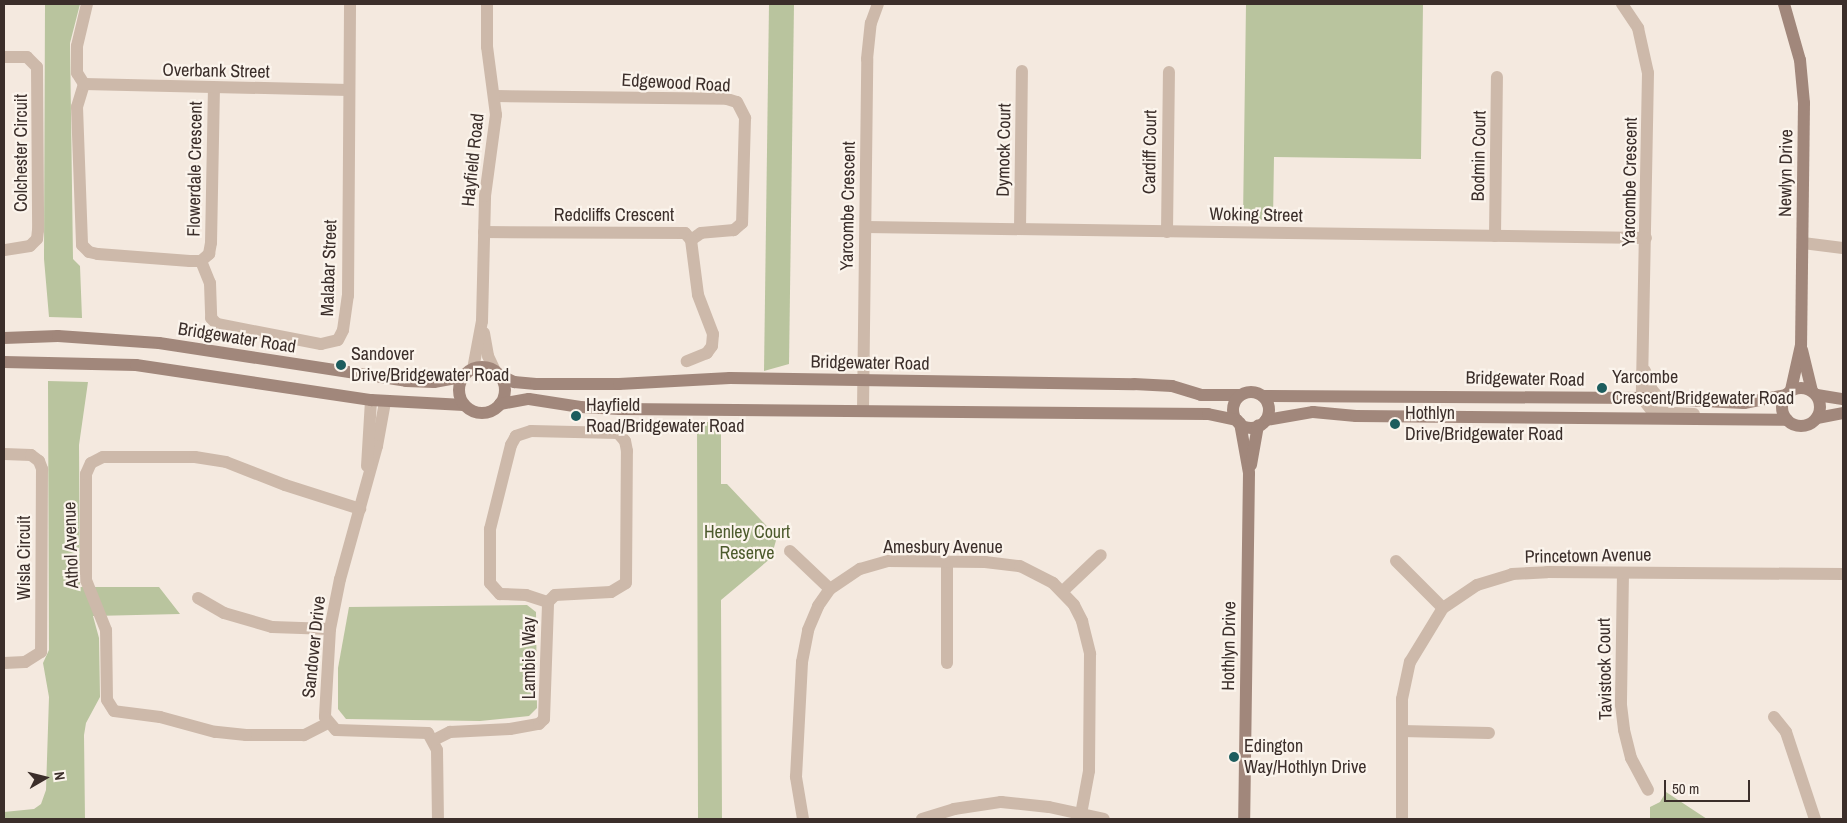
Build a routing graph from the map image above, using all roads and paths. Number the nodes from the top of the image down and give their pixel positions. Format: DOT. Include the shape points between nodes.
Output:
graph roads {
  1 [pos="87,4"];
  2 [pos="350,4"];
  3 [pos="487,4"];
  4 [pos="878,4"];
  5 [pos="1622,4"];
  6 [pos="1784,4"];
  7 [pos="4,57"];
  8 [pos="1022,71"];
  9 [pos="1168,72"];
  10 [pos="1497,77"];
  11 [pos="84,84"];
  12 [pos="214,88"];
  13 [pos="348,90"];
  14 [pos="496,96"];
  15 [pos="866,227"];
  16 [pos="1020,230"];
  17 [pos="484,232"];
  18 [pos="1167,232"];
  19 [pos="1495,236"];
  20 [pos="1646,238"];
  21 [pos="691,240"];
  22 [pos="1803,248"];
  23 [pos="1841,248"];
  24 [pos="4,250"];
  25 [pos="201,261"];
  26 [pos="482,320"];
  27 [pos="4,338"];
  28 [pos="1801,345"];
  29 [pos="686,361"];
  30 [pos="4,362"];
  31 [pos="1644,366"];
  32 [pos="468,373"];
  33 [pos="497,373"];
  34 [pos="373,377"];
  35 [pos="388,379"];
  36 [pos="863,380"];
  37 [pos="1789,392"];
  38 [pos="1814,393"];
  39 [pos="1240,396"];
  40 [pos="1263,396"];
  41 [pos="1642,398"];
  42 [pos="1660,398"];
  43 [pos="1843,399"];
  44 [pos="370,400"];
  45 [pos="385,402"];
  46 [pos="500,404"];
  47 [pos="464,405"];
  48 [pos="863,410"];
  49 [pos="1843,413"];
  50 [pos="1816,418"];
  51 [pos="1706,420"];
  52 [pos="1787,420"];
  53 [pos="1238,422"];
  54 [pos="1262,423"];
  55 [pos="4,454"];
  56 [pos="1249,473"];
  57 [pos="367,476"];
  58 [pos="360,509"];
  59 [pos="790,551"];
  60 [pos="1101,555"];
  61 [pos="1396,561"];
  62 [pos="947,562"];
  63 [pos="1623,573"];
  64 [pos="1843,574"];
  65 [pos="830,589"];
  66 [pos="1062,591"];
  67 [pos="198,598"];
  68 [pos="548,602"];
  69 [pos="1443,608"];
  70 [pos="330,629"];
  71 [pos="4,663"];
  72 [pos="947,663"];
  73 [pos="1774,717"];
  74 [pos="328,724"];
  75 [pos="1402,731"];
  76 [pos="1489,733"];
  77 [pos="434,740"];
  78 [pos="1648,790"];
  79 [pos="1081,814"];
  80 [pos="438,819"];
  81 [pos="803,819"];
  82 [pos="922,819"];
  83 [pos="1104,819"];
  84 [pos="1244,819"];
  85 [pos="1402,819"];
  86 [pos="1815,819"];
  1 -- 11 [label="street" via="77,46 78,73"];
  2 -- 13 [label="street, Malabar Street"];
  3 -- 14 [label="street, Hayfield Road" via="488,47"];
  4 -- 15 [label="street, Yarcombe Crescent" via="868,45"];
  5 -- 20 [label="street, Yarcombe Crescent" via="1638,28 1648,73"];
  6 -- 22 [label="street, Newlyn Drive" via="1795,38 1803,83"];
  7 -- 24 [label="street, Colchester Circuit" via="27,57 37,67 38,220 37,240 30,246"];
  8 -- 16 [label="street, Dymock Court"];
  9 -- 18 [label="street, Cardiff Court"];
  10 -- 19 [label="street, Bodmin Court"];
  11 -- 12 [label="street, Overbank Street"];
  11 -- 25 [label="street, Flowerdale Crescent" via="78,108 82,245 89,252 98,254"];
  12 -- 13 [label="street, Overbank Street"];
  12 -- 25 [label="street, Flowerdale Crescent" via="211,243 209,254"];
  13 -- 25 [label="street, Malabar Street" via="348,296 343,330 338,340 321,344 216,324 211,318 210,283"];
  14 -- 17 [label="street, Hayfield Road" via="494,141 484,196"];
  14 -- 21 [label="street, Edgewood Road" via="727,99 737,102 745,118 742,223 734,230 700,233"];
  15 -- 16 [label="street, Woking Street"];
  15 -- 36 [label="street, Yarcombe Crescent"];
  16 -- 18 [label="street, Woking Street"];
  17 -- 21 [label="street, Redcliffs Crescent" via="676,231 686,234"];
  17 -- 26 [label="street, Hayfield Road"];
  18 -- 19 [label="street, Woking Street"];
  19 -- 20 [label="street, Woking Street"];
  20 -- 31 [label="street, Yarcombe Crescent"];
  21 -- 29 [label="street, Redcliffs Crescent" via="694,276 717,347 697,359"];
  22 -- 23 [label="street"];
  22 -- 28 [label="street, Newlyn Drive"];
  26 -- 32 [label="street, Hayfield Road"];
  26 -- 33 [label="street, Hayfield Road" via="488,356"];
  27 -- 34 [label="street, Bridgewater Road" via="82,337 186,346"];
  28 -- 37 [label="street, Newlyn Drive"];
  28 -- 38 [label="street, Newlyn Drive"];
  30 -- 44 [label="street" via="82,362 200,373"];
  31 -- 41 [label="street, Yarcombe Crescent"];
  31 -- 42 [label="street, Yarcombe Crescent" via="1652,390"];
  32 -- 33 [label="street"];
  32 -- 35 [label="street, Bridgewater Road" via="427,382"];
  32 -- 47 [label="street" via="459,392"];
  33 -- 36 [label="street, Bridgewater Road" via="514,382 536,384 619,384 730,378"];
  33 -- 46 [label="street" via="505,389"];
  34 -- 35 [label="street, Bridgewater Road"];
  34 -- 44 [label="street, Sandover Drive"];
  35 -- 45 [label="street, Sandover Drive"];
  36 -- 39 [label="street, Bridgewater Road" via="1154,384 1201,395"];
  36 -- 48 [label="street, Yarcombe Crescent"];
  37 -- 38 [label="street" via="1803,388"];
  37 -- 42 [label="street, Bridgewater Road" via="1744,403"];
  37 -- 52 [label="street" via="1782,410"];
  38 -- 43 [label="street"];
  38 -- 50 [label="street" via="1820,407"];
  39 -- 40 [label="street" via="1251,391"];
  39 -- 53 [label="street" via="1233,410"];
  40 -- 41 [label="street, Bridgewater Road"];
  40 -- 54 [label="street" via="1268,405"];
  41 -- 42 [label="street, Bridgewater Road"];
  41 -- 51 [label="street" via="1653,412 1692,413"];
  44 -- 45 [label="street"];
  44 -- 57 [label="street, Sandover Drive" via="366,432"];
  45 -- 47 [label="street"];
  45 -- 57 [label="street, Sandover Drive" via="377,446"];
  46 -- 47 [label="street" via="482,413"];
  46 -- 48 [label="street" via="529,399 611,409"];
  48 -- 53 [label="street" via="1208,414"];
  49 -- 50 [label="street"];
  50 -- 52 [label="street" via="1802,426"];
  51 -- 52 [label="street"];
  51 -- 54 [label="street" via="1348,416 1308,412"];
  53 -- 54 [label="street" via="1249,428"];
  53 -- 56 [label="street, Hothlyn Drive"];
  54 -- 56 [label="street, Hothlyn Drive"];
  55 -- 71 [label="street, Wisla Circuit" via="22,453 39,461 42,498 41,652 25,662"];
  56 -- 84 [label="street, Hothlyn Drive"];
  57 -- 58 [label="street, Sandover Drive"];
  58 -- 70 [label="street, Sandover Drive"];
  58 -- 74 [label="street, Athol Avenue" via="226,462 195,457 103,457 91,462 86,474 86,580 106,630 110,706 119,714 160,717 215,732 246,735 304,735"];
  59 -- 65 [label="street"];
  60 -- 66 [label="street"];
  61 -- 69 [label="street"];
  62 -- 65 [label="street, Amesbury Avenue" via="873,564"];
  62 -- 66 [label="street, Amesbury Avenue" via="1020,566 1043,576"];
  62 -- 72 [label="street"];
  63 -- 64 [label="street, Princetown Avenue"];
  63 -- 69 [label="street, Princetown Avenue" via="1512,574 1477,585"];
  63 -- 78 [label="street, Tavistock Court" via="1621,705 1631,758"];
  65 -- 81 [label="street, Amesbury Avenue" via="818,606 804,644 796,777"];
  66 -- 79 [label="street, Amesbury Avenue" via="1082,620 1090,654 1089,771"];
  67 -- 70 [label="street" via="224,613 264,625"];
  68 -- 68 [label="street" via="555,595 611,592 626,583 627,451 626,441 618,433 531,431 515,438 511,445 490,529 490,583 500,594 526,595"];
  68 -- 77 [label="street, Lambie Way" via="544,719 539,724 510,729 450,732"];
  69 -- 75 [label="street, Princetown Avenue" via="1410,662 1402,699"];
  70 -- 74 [label="street, Sandover Drive" via="325,710"];
  73 -- 86 [label="street" via="1786,732"];
  74 -- 77 [label="street, Sandover Drive" via="344,731 419,731 428,733"];
  75 -- 76 [label="street"];
  75 -- 85 [label="street, Princetown Avenue"];
  77 -- 80 [label="street"];
  79 -- 82 [label="street" via="1001,802 954,809"];
  79 -- 83 [label="street"];
}
